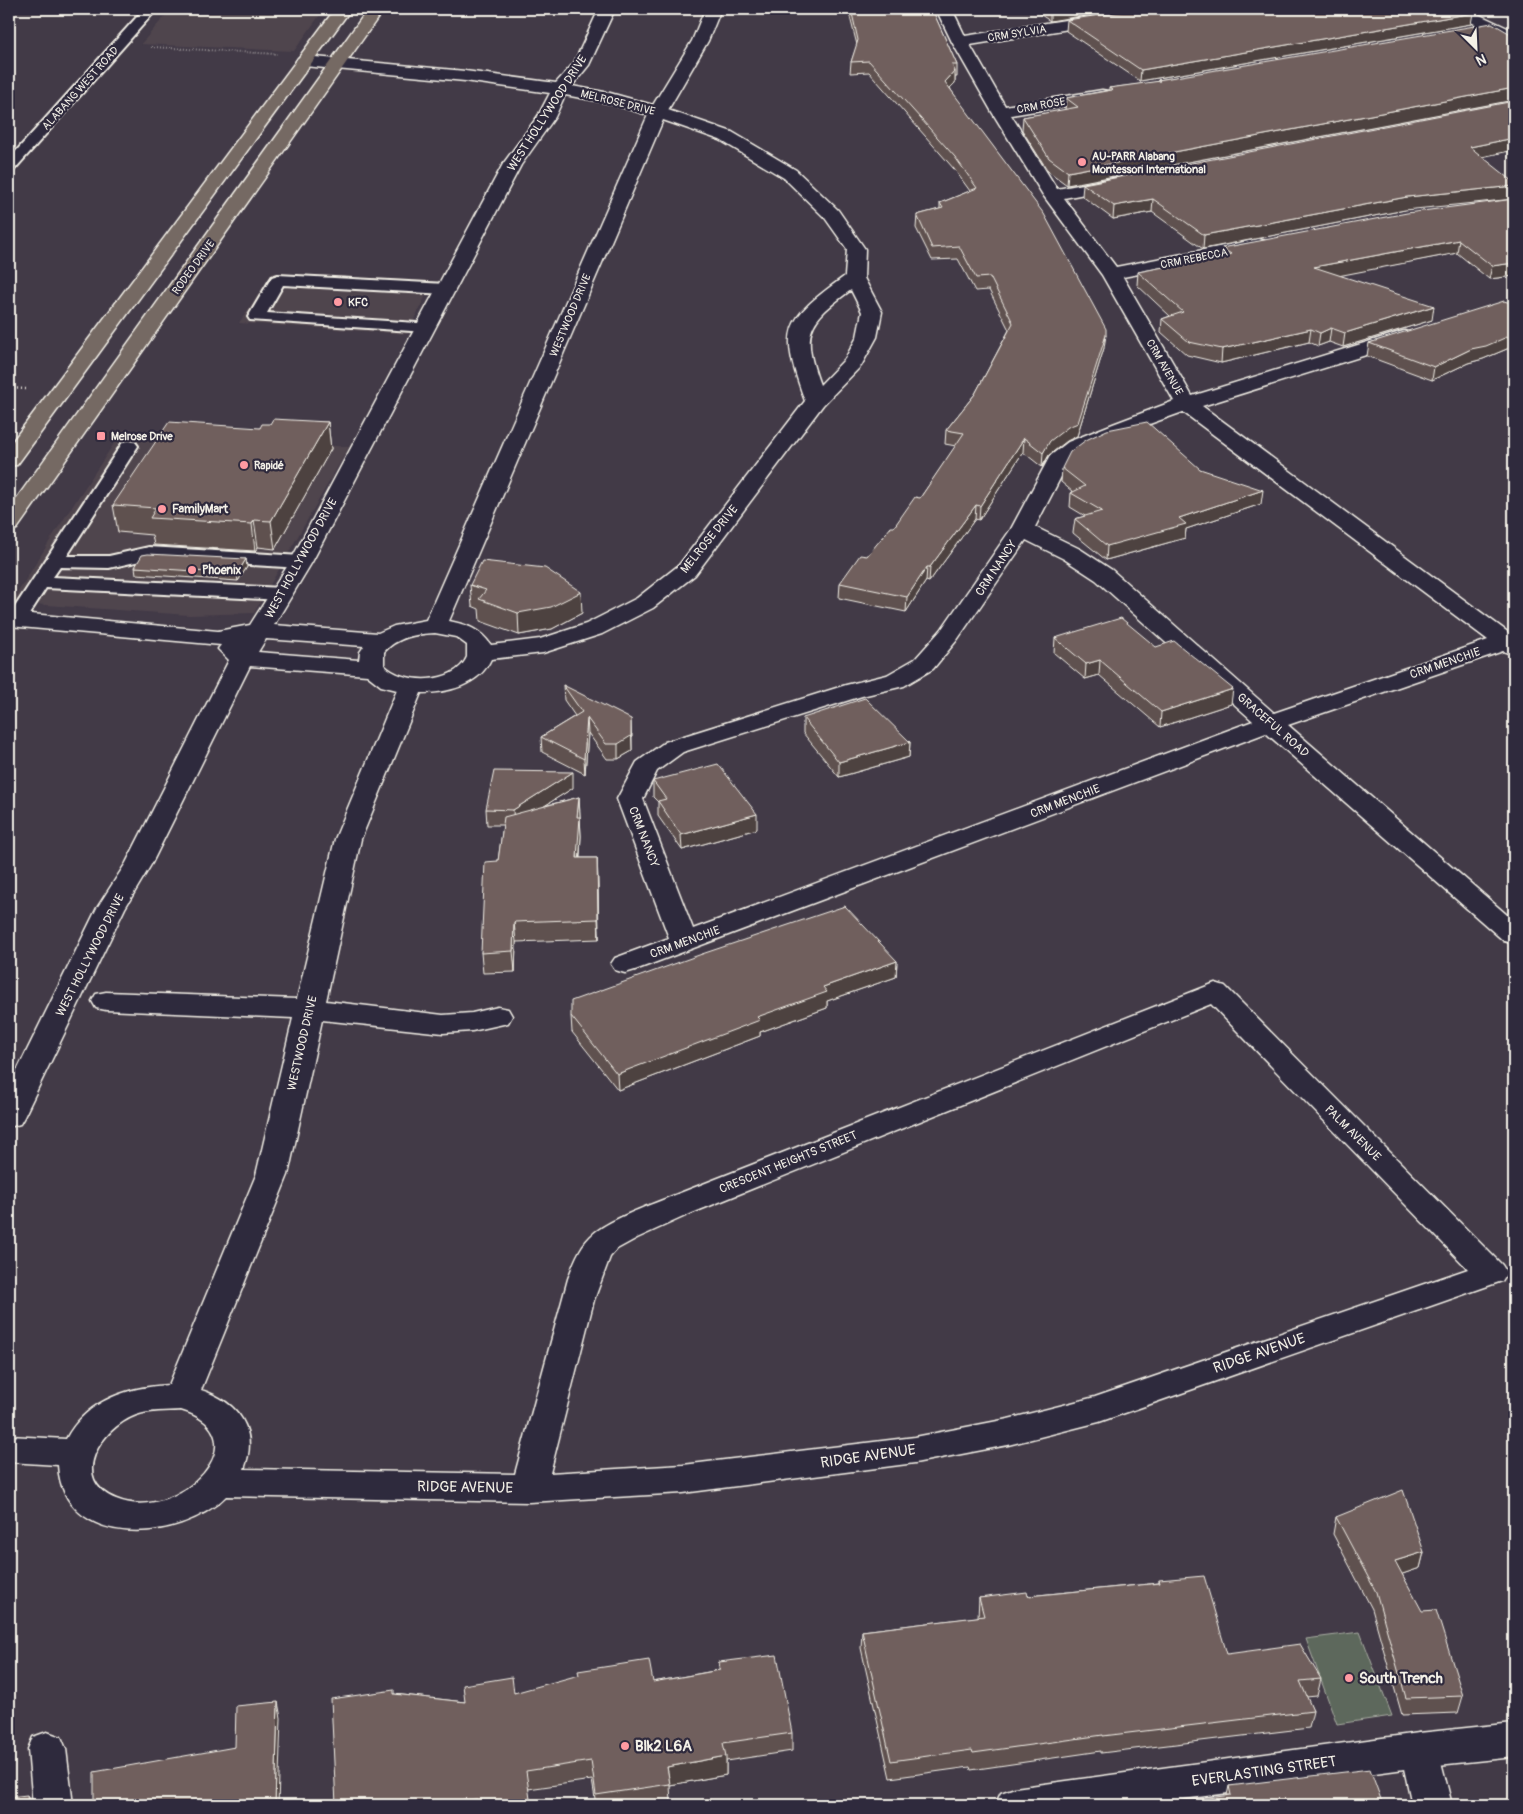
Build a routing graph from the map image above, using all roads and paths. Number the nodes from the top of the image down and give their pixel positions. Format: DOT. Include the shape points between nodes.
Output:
graph roads {
  1 [pos="151,9"];
  2 [pos="343,9"];
  3 [pos="376,9"];
  4 [pos="607,9"];
  5 [pos="713,9"];
  6 [pos="944,9"];
  7 [pos="1162,9"];
  8 [pos="1455,9"];
  9 [pos="1495,27"];
  10 [pos="1466,32"];
  11 [pos="1514,37"];
  12 [pos="960,42"];
  13 [pos="118,46"];
  14 [pos="306,58"];
  15 [pos="338,64"];
  16 [pos="560,89"];
  17 [pos="1117,92"];
  18 [pos="658,112"];
  19 [pos="1000,112"];
  20 [pos="9,167"];
  21 [pos="1139,178"];
  22 [pos="1052,195"];
  23 [pos="1276,242"];
  24 [pos="1111,274"];
  25 [pos="854,278"];
  26 [pos="446,290"];
  27 [pos="426,327"];
  28 [pos="1422,331"];
  29 [pos="816,401"];
  30 [pos="1186,404"];
  31 [pos="129,446"];
  32 [pos="9,460"];
  33 [pos="9,524"];
  34 [pos="1022,529"];
  35 [pos="53,561"];
  36 [pos="301,562"];
  37 [pos="40,582"];
  38 [pos="282,594"];
  39 [pos="12,619"];
  40 [pos="435,626"];
  41 [pos="259,631"];
  42 [pos="218,638"];
  43 [pos="382,640"];
  44 [pos="1512,643"];
  45 [pos="481,653"];
  46 [pos="242,658"];
  47 [pos="372,668"];
  48 [pos="411,686"];
  49 [pos="1270,723"];
  50 [pos="1514,935"];
  51 [pos="684,943"];
  52 [pos="625,964"];
  53 [pos="1215,992"];
  54 [pos="106,1000"];
  55 [pos="310,1009"];
  56 [pos="498,1016"];
  57 [pos="9,1117"];
  58 [pos="1491,1273"];
  59 [pos="182,1397"];
  60 [pos="9,1449"];
  61 [pos="77,1453"];
  62 [pos="220,1482"];
  63 [pos="529,1488"];
  64 [pos="1514,1740"];
  65 [pos="47,1749"];
  66 [pos="1419,1750"];
  67 [pos="53,1805"];
  68 [pos="1015,1805"];
  69 [pos="1432,1805"];
  1 -- 13 [label="lane, ALABANG WEST ROAD"];
  2 -- 14 [label="main road"];
  3 -- 15 [label="main road, RODEO DRIVE"];
  4 -- 16 [label="street, WEST HOLLYWOOD DRIVE" via="581,64"];
  5 -- 18 [label="street, WESTWOOD DRIVE" via="700,42"];
  6 -- 12 [label="street, CRM AVENUE"];
  7 -- 12 [label="street, CRM SYLVIA"];
  8 -- 9 [label="street"];
  9 -- 10 [label="street"];
  9 -- 11 [label="street"];
  12 -- 19 [label="street, CRM AVENUE"];
  13 -- 14 [label="path"];
  13 -- 20 [label="lane, ALABANG WEST ROAD"];
  14 -- 15 [label="street, MELROSE DRIVE"];
  14 -- 32 [label="main road"];
  15 -- 16 [label="street, MELROSE DRIVE"];
  15 -- 33 [label="main road, RODEO DRIVE"];
  16 -- 18 [label="street, MELROSE DRIVE" via="610,98"];
  16 -- 26 [label="street, WEST HOLLYWOOD DRIVE" via="546,117 512,164"];
  17 -- 19 [label="street, CRM ROSE"];
  18 -- 25 [label="street, MELROSE DRIVE" via="726,136 790,174 832,214 856,249"];
  18 -- 40 [label="street, WESTWOOD DRIVE"];
  19 -- 22 [label="street, CRM AVENUE"];
  21 -- 22 [label="street"];
  22 -- 24 [label="street, CRM AVENUE"];
  23 -- 24 [label="street, CRM REBECCA"];
  24 -- 30 [label="street, CRM AVENUE"];
  25 -- 29 [label="street, MELROSE DRIVE" via="872,312 867,337 854,362"];
  25 -- 29 [label="street" via="817,305 802,324 798,341 800,360"];
  26 -- 27 [label="street, WEST HOLLYWOOD DRIVE"];
  26 -- 27 [label="lane" via="278,280 256,317"];
  27 -- 36 [label="street, WEST HOLLYWOOD DRIVE"];
  28 -- 30 [label="street, CRM NANCY"];
  29 -- 45 [label="street, MELROSE DRIVE" via="687,570 645,602 594,629 543,646"];
  30 -- 34 [label="street, CRM NANCY" via="1076,447 1058,461"];
  30 -- 44 [label="street, CRM AVENUE"];
  31 -- 35 [label="lane"];
  34 -- 49 [label="street, GRACEFUL ROAD" via="1072,554 1104,575"];
  34 -- 51 [label="street, CRM NANCY" via="949,635 924,664 895,681 855,690 674,747 646,767 630,799"];
  35 -- 36 [label="lane" via="109,562 149,553"];
  35 -- 37 [label="lane"];
  36 -- 38 [label="street, WEST HOLLYWOOD DRIVE"];
  37 -- 38 [label="lane"];
  37 -- 39 [label="lane"];
  38 -- 41 [label="street, WEST HOLLYWOOD DRIVE"];
  39 -- 42 [label="street"];
  40 -- 43 [label="street" via="396,632"];
  40 -- 45 [label="street" via="468,634 478,643"];
  41 -- 42 [label="street"];
  41 -- 43 [label="street"];
  41 -- 46 [label="street, WEST HOLLYWOOD DRIVE"];
  42 -- 46 [label="street"];
  43 -- 47 [label="street" via="373,649 370,658"];
  44 -- 49 [label="street, CRM MENCHIE"];
  45 -- 48 [label="street" via="479,662 460,678 428,686"];
  46 -- 47 [label="street"];
  46 -- 57 [label="street, WEST HOLLYWOOD DRIVE" via="139,863 111,908"];
  47 -- 48 [label="street" via="381,676"];
  48 -- 55 [label="street, WESTWOOD DRIVE" via="348,839"];
  49 -- 50 [label="street, GRACEFUL ROAD"];
  49 -- 51 [label="street, CRM MENCHIE"];
  51 -- 52 [label="street, CRM MENCHIE"];
  53 -- 58 [label="street, PALM AVENUE"];
  53 -- 63 [label="street, CRESCENT HEIGHTS STREET" via="681,1205 601,1244 578,1300"];
  54 -- 55 [label="street"];
  55 -- 56 [label="street" via="443,1024"];
  55 -- 59 [label="street, WESTWOOD DRIVE" via="272,1175"];
  58 -- 63 [label="street, RIDGE AVENUE" via="1098,1409 1008,1432 915,1450 683,1479"];
  59 -- 61 [label="street" via="149,1399 116,1409 91,1429"];
  59 -- 62 [label="street" via="219,1413 229,1428 233,1445 230,1464"];
  60 -- 61 [label="street"];
  61 -- 62 [label="street" via="74,1472 79,1489 92,1503 110,1513 133,1518 181,1510 203,1498"];
  62 -- 63 [label="street, RIDGE AVENUE"];
  64 -- 66 [label="street, EVERLASTING STREET"];
  65 -- 67 [label="street"];
  66 -- 68 [label="street, EVERLASTING STREET"];
  66 -- 69 [label="street"];
}
